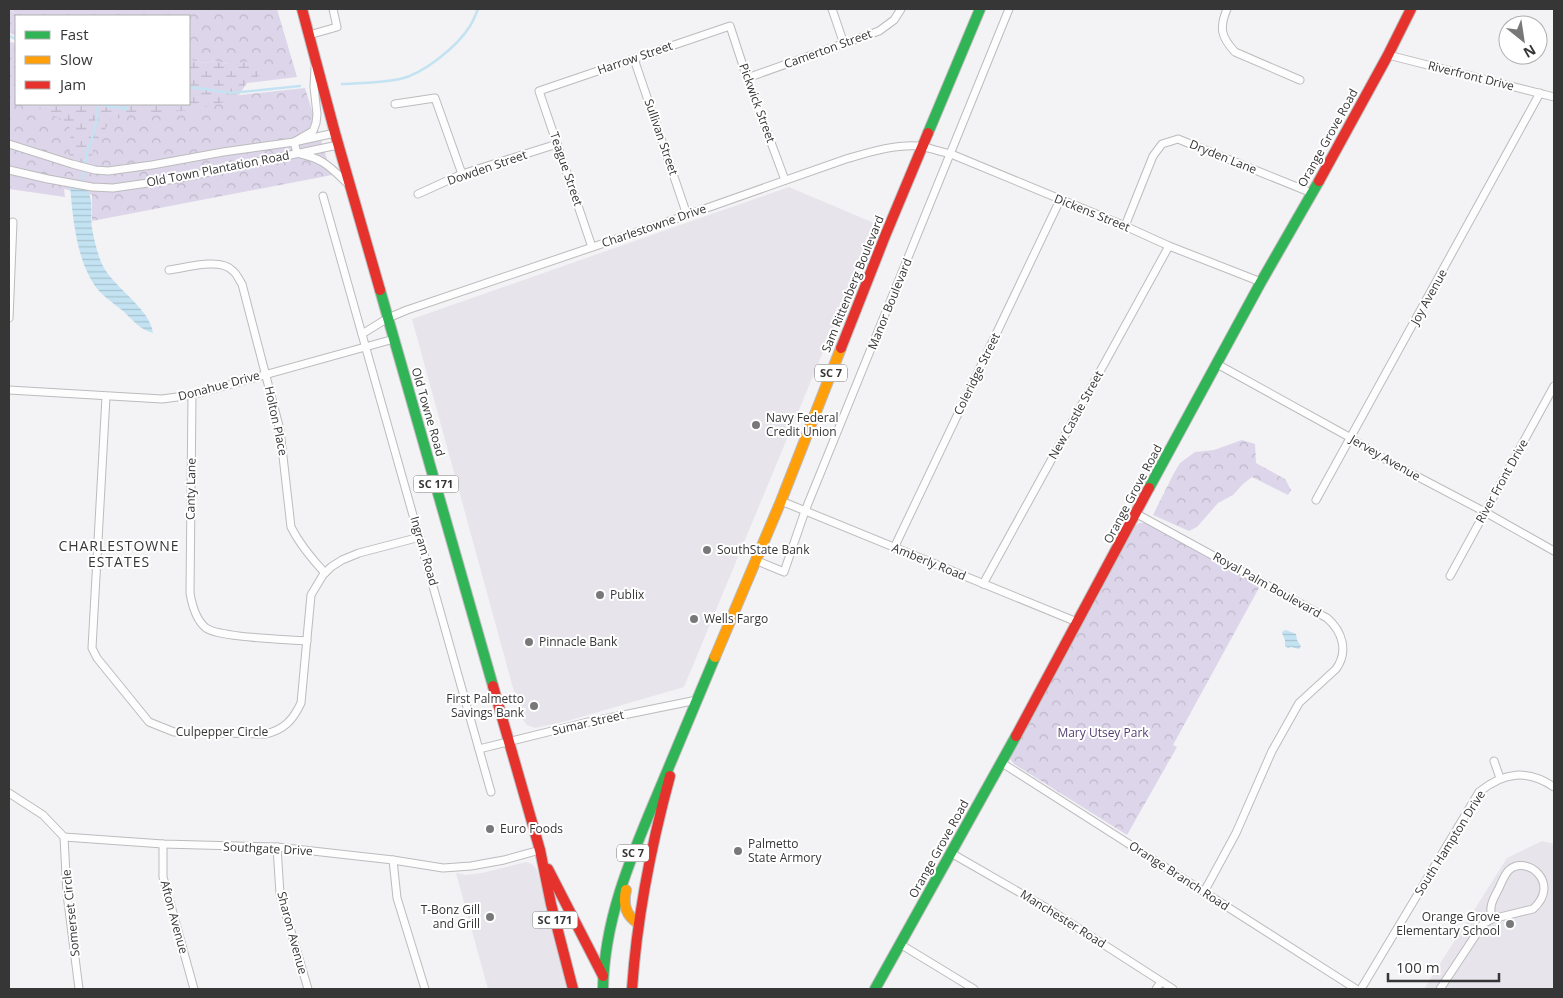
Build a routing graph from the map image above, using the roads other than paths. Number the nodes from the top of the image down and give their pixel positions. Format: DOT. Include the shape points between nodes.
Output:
graph roads {
  1 [pos="302,9"];
  2 [pos="333,9"];
  3 [pos="832,9"];
  4 [pos="901,9"];
  5 [pos="980,9"];
  6 [pos="1009,9"];
  7 [pos="1227,9"];
  8 [pos="1411,9"];
  9 [pos="730,26"];
  10 [pos="309,35"];
  11 [pos="844,44"];
  12 [pos="1388,55"];
  13 [pos="316,58"];
  14 [pos="634,59"];
  15 [pos="747,78"];
  16 [pos="1300,80"];
  17 [pos="539,91"];
  18 [pos="1540,93"];
  19 [pos="1554,97"];
  20 [pos="395,104"];
  21 [pos="335,133"];
  22 [pos="294,142"];
  23 [pos="9,144"];
  24 [pos="557,144"];
  25 [pos="338,145"];
  26 [pos="922,146"];
  27 [pos="297,154"];
  28 [pos="951,154"];
  29 [pos="9,170"];
  30 [pos="462,174"];
  31 [pos="785,180"];
  32 [pos="351,186"];
  33 [pos="1312,193"];
  34 [pos="418,194"];
  35 [pos="323,196"];
  36 [pos="1060,200"];
  37 [pos="688,215"];
  38 [pos="13,222"];
  39 [pos="1125,226"];
  40 [pos="1169,246"];
  41 [pos="592,248"];
  42 [pos="169,270"];
  43 [pos="1261,282"];
  44 [pos="9,318"];
  45 [pos="388,318"];
  46 [pos="362,334"];
  47 [pos="394,339"];
  48 [pos="365,346"];
  49 [pos="1217,364"];
  50 [pos="266,373"];
  51 [pos="1554,386"];
  52 [pos="9,390"];
  53 [pos="192,395"];
  54 [pos="106,396"];
  55 [pos="1351,438"];
  56 [pos="1316,500"];
  57 [pos="780,501"];
  58 [pos="805,511"];
  59 [pos="1485,512"];
  60 [pos="1137,514"];
  61 [pos="420,537"];
  62 [pos="894,548"];
  63 [pos="1554,551"];
  64 [pos="755,560"];
  65 [pos="325,573"];
  66 [pos="1450,576"];
  67 [pos="983,584"];
  68 [pos="1077,622"];
  69 [pos="307,641"];
  70 [pos="697,700"];
  71 [pos="681,736"];
  72 [pos="509,741"];
  73 [pos="479,749"];
  74 [pos="1494,761"];
  75 [pos="1002,763"];
  76 [pos="1500,778"];
  77 [pos="1554,787"];
  78 [pos="491,792"];
  79 [pos="9,793"];
  80 [pos="64,836"];
  81 [pos="163,844"];
  82 [pos="277,847"];
  83 [pos="540,850"];
  84 [pos="951,853"];
  85 [pos="393,860"];
  86 [pos="630,860"];
  87 [pos="1204,892"];
  88 [pos="1492,919"];
  89 [pos="638,923"];
  90 [pos="900,944"];
  91 [pos="602,975"];
  92 [pos="1161,982"];
  93 [pos="79,989"];
  94 [pos="194,989"];
  95 [pos="308,989"];
  96 [pos="425,989"];
  97 [pos="573,989"];
  98 [pos="602,989"];
  99 [pos="606,989"];
  100 [pos="632,989"];
  101 [pos="875,989"];
  102 [pos="974,989"];
  103 [pos="1156,989"];
  104 [pos="1173,989"];
  105 [pos="1356,989"];
  106 [pos="1361,989"];
  107 [pos="1440,989"];
  1 -- 10 [label="main road, Old Towne Road / SC 171"];
  2 -- 10 [label="street" via="337,27"];
  3 -- 11 [label="street"];
  4 -- 11 [label="street, Camerton Street" via="894,20 878,31"];
  5 -- 26 [label="main road, Sam Rittenberg Boulevard / SC 7"];
  6 -- 28 [label="street, Manor Boulevard"];
  7 -- 16 [label="street" via="1221,26 1235,52"];
  8 -- 12 [label="main road, Orange Grove Road"];
  9 -- 14 [label="street, Harrow Street"];
  9 -- 15 [label="street, Pickwick Street"];
  10 -- 13 [label="main road, Old Towne Road / SC 171"];
  11 -- 15 [label="street, Camerton Street"];
  12 -- 18 [label="street, Riverfront Drive"];
  12 -- 33 [label="main road, Orange Grove Road"];
  13 -- 21 [label="main road, Old Towne Road / SC 171"];
  13 -- 22 [label="street" via="316,123 313,131"];
  14 -- 17 [label="street, Harrow Street"];
  14 -- 37 [label="street, Sullivan Street"];
  15 -- 31 [label="street, Pickwick Street"];
  17 -- 24 [label="street, Teague Street"];
  18 -- 19 [label="street, Riverfront Drive"];
  18 -- 55 [label="street, Joy Avenue"];
  20 -- 30 [label="street" via="435,98"];
  21 -- 22 [label="street, Old Town Plantation Road"];
  21 -- 25 [label="main road, Old Towne Road / SC 171"];
  22 -- 23 [label="street, Old Town Plantation Road" via="108,171 72,164"];
  22 -- 27 [label="street"];
  24 -- 30 [label="street, Dowden Street"];
  24 -- 41 [label="street, Teague Street"];
  25 -- 27 [label="street, Old Town Plantation Road"];
  25 -- 32 [label="main road, Old Towne Road / SC 171"];
  26 -- 28 [label="street, Dickens Street"];
  26 -- 31 [label="street, Charlestowne Drive" via="869,152"];
  26 -- 57 [label="main road, Sam Rittenberg Boulevard / SC 7"];
  27 -- 29 [label="street, Old Town Plantation Road" via="176,179 113,188 83,186"];
  27 -- 32 [label="street" via="320,160"];
  28 -- 36 [label="street, Dickens Street"];
  28 -- 58 [label="street, Manor Boulevard"];
  30 -- 34 [label="street, Dowden Street"];
  31 -- 37 [label="street, Charlestowne Drive"];
  32 -- 45 [label="main road, Old Towne Road / SC 171"];
  33 -- 39 [label="street, Dryden Lane" via="1178,139 1162,144 1153,156"];
  33 -- 43 [label="main road, Orange Grove Road"];
  35 -- 46 [label="street, Ingram Road"];
  36 -- 39 [label="street, Dickens Street"];
  36 -- 62 [label="street, Coleridge Street"];
  37 -- 41 [label="street, Charlestowne Drive"];
  38 -- 44 [label="street"];
  39 -- 40 [label="street, Dickens Street"];
  40 -- 43 [label="street, Dickens Street"];
  40 -- 67 [label="street, New Castle Street"];
  41 -- 45 [label="street, Charlestowne Drive"];
  42 -- 50 [label="street, Holton Place" via="209,264 222,264 233,270 242,284"];
  43 -- 49 [label="main road, Orange Grove Road"];
  45 -- 46 [label="street, Charlestowne Drive"];
  45 -- 47 [label="main road, Old Towne Road / SC 171"];
  46 -- 48 [label="street, Ingram Road"];
  47 -- 48 [label="street, Donahue Drive"];
  47 -- 72 [label="main road, Old Towne Road / SC 171"];
  48 -- 50 [label="street, Donahue Drive"];
  48 -- 61 [label="street, Ingram Road"];
  49 -- 55 [label="street, Jervey Avenue"];
  49 -- 60 [label="main road, Orange Grove Road"];
  50 -- 53 [label="street, Donahue Drive"];
  50 -- 65 [label="street, Holton Place" via="280,430 291,527 306,553"];
  51 -- 59 [label="street, River Front Drive"];
  52 -- 54 [label="street, Donahue Drive"];
  53 -- 54 [label="street, Donahue Drive" via="162,399"];
  53 -- 69 [label="street, Canty Lane" via="190,593 197,615 207,628 223,634"];
  54 -- 69 [label="street, Culpepper Circle" via="92,648 148,722 174,732 275,732 294,716 301,703"];
  55 -- 56 [label="street, Joy Avenue"];
  55 -- 59 [label="street, Jervey Avenue"];
  57 -- 58 [label="street, Amberly Road"];
  57 -- 64 [label="main road, Sam Rittenberg Boulevard / SC 7"];
  58 -- 62 [label="street, Amberly Road"];
  58 -- 64 [label="street, Manor Boulevard" via="784,572"];
  59 -- 63 [label="street, Jervey Avenue"];
  59 -- 66 [label="street, River Front Drive"];
  60 -- 68 [label="main road, Orange Grove Road"];
  60 -- 87 [label="street, Royal Palm Boulevard" via="1327,618 1340,633 1343,644 1341,662 1299,703 1272,751 1236,833"];
  61 -- 65 [label="street, Culpepper Circle" via="360,553 342,560"];
  61 -- 73 [label="street, Ingram Road"];
  62 -- 67 [label="street, Amberly Road"];
  64 -- 70 [label="main road, Sam Rittenberg Boulevard / SC 7"];
  65 -- 69 [label="street, Culpepper Circle" via="310,595"];
  67 -- 68 [label="street, Amberly Road"];
  68 -- 75 [label="main road, Orange Grove Road"];
  70 -- 71 [label="main road, Sam Rittenberg Boulevard / SC 7"];
  70 -- 72 [label="street, Sumar Street"];
  71 -- 86 [label="main road, Sam Rittenberg Boulevard / SC 7"];
  71 -- 89 [label="main road, Sam Rittenberg Boulevard / SC 7" via="654,839"];
  72 -- 73 [label="street, Sumar Street"];
  72 -- 83 [label="main road, Old Towne Road / SC 171"];
  73 -- 78 [label="street, Ingram Road"];
  74 -- 76 [label="street"];
  75 -- 84 [label="main road, Orange Grove Road"];
  75 -- 87 [label="street, Orange Branch Road"];
  76 -- 77 [label="street, South Hampton Drive" via="1524,775"];
  76 -- 106 [label="street, South Hampton Drive" via="1479,792"];
  79 -- 80 [label="street" via="43,815"];
  80 -- 81 [label="street, Southgate Drive"];
  80 -- 93 [label="street, Somerset Circle" via="67,894"];
  81 -- 82 [label="street, Southgate Drive"];
  81 -- 94 [label="street, Afton Avenue" via="163,877"];
  82 -- 85 [label="street, Southgate Drive"];
  82 -- 95 [label="street, Sharon Avenue" via="280,894"];
  83 -- 85 [label="street, Southgate Drive" via="504,860 443,868"];
  83 -- 91 [label="main road, Old Towne Road / SC 171"];
  83 -- 97 [label="main road, Old Towne Road / SC 171"];
  84 -- 90 [label="main road, Orange Grove Road"];
  84 -- 92 [label="street, Manchester Road" via="1050,910"];
  85 -- 96 [label="street" via="398,898"];
  86 -- 89 [label="main road" via="624,903 628,916"];
  86 -- 91 [label="main road, Sam Rittenberg Boulevard / SC 7" via="609,935"];
  87 -- 105 [label="street, Orange Branch Road"];
  88 -- 88 [label="street" via="1533,909 1543,897 1544,880 1535,871 1520,866 1508,871 1490,905"];
  88 -- 107 [label="street" via="1483,924"];
  89 -- 100 [label="main road, Sam Rittenberg Boulevard / SC 7"];
  90 -- 101 [label="main road, Orange Grove Road"];
  90 -- 102 [label="street"];
  91 -- 98 [label="main road, Sam Rittenberg Boulevard / SC 7"];
  91 -- 99 [label="main road, Old Towne Road / SC 171"];
  92 -- 103 [label="street"];
  92 -- 104 [label="street, Manchester Road"];
}
